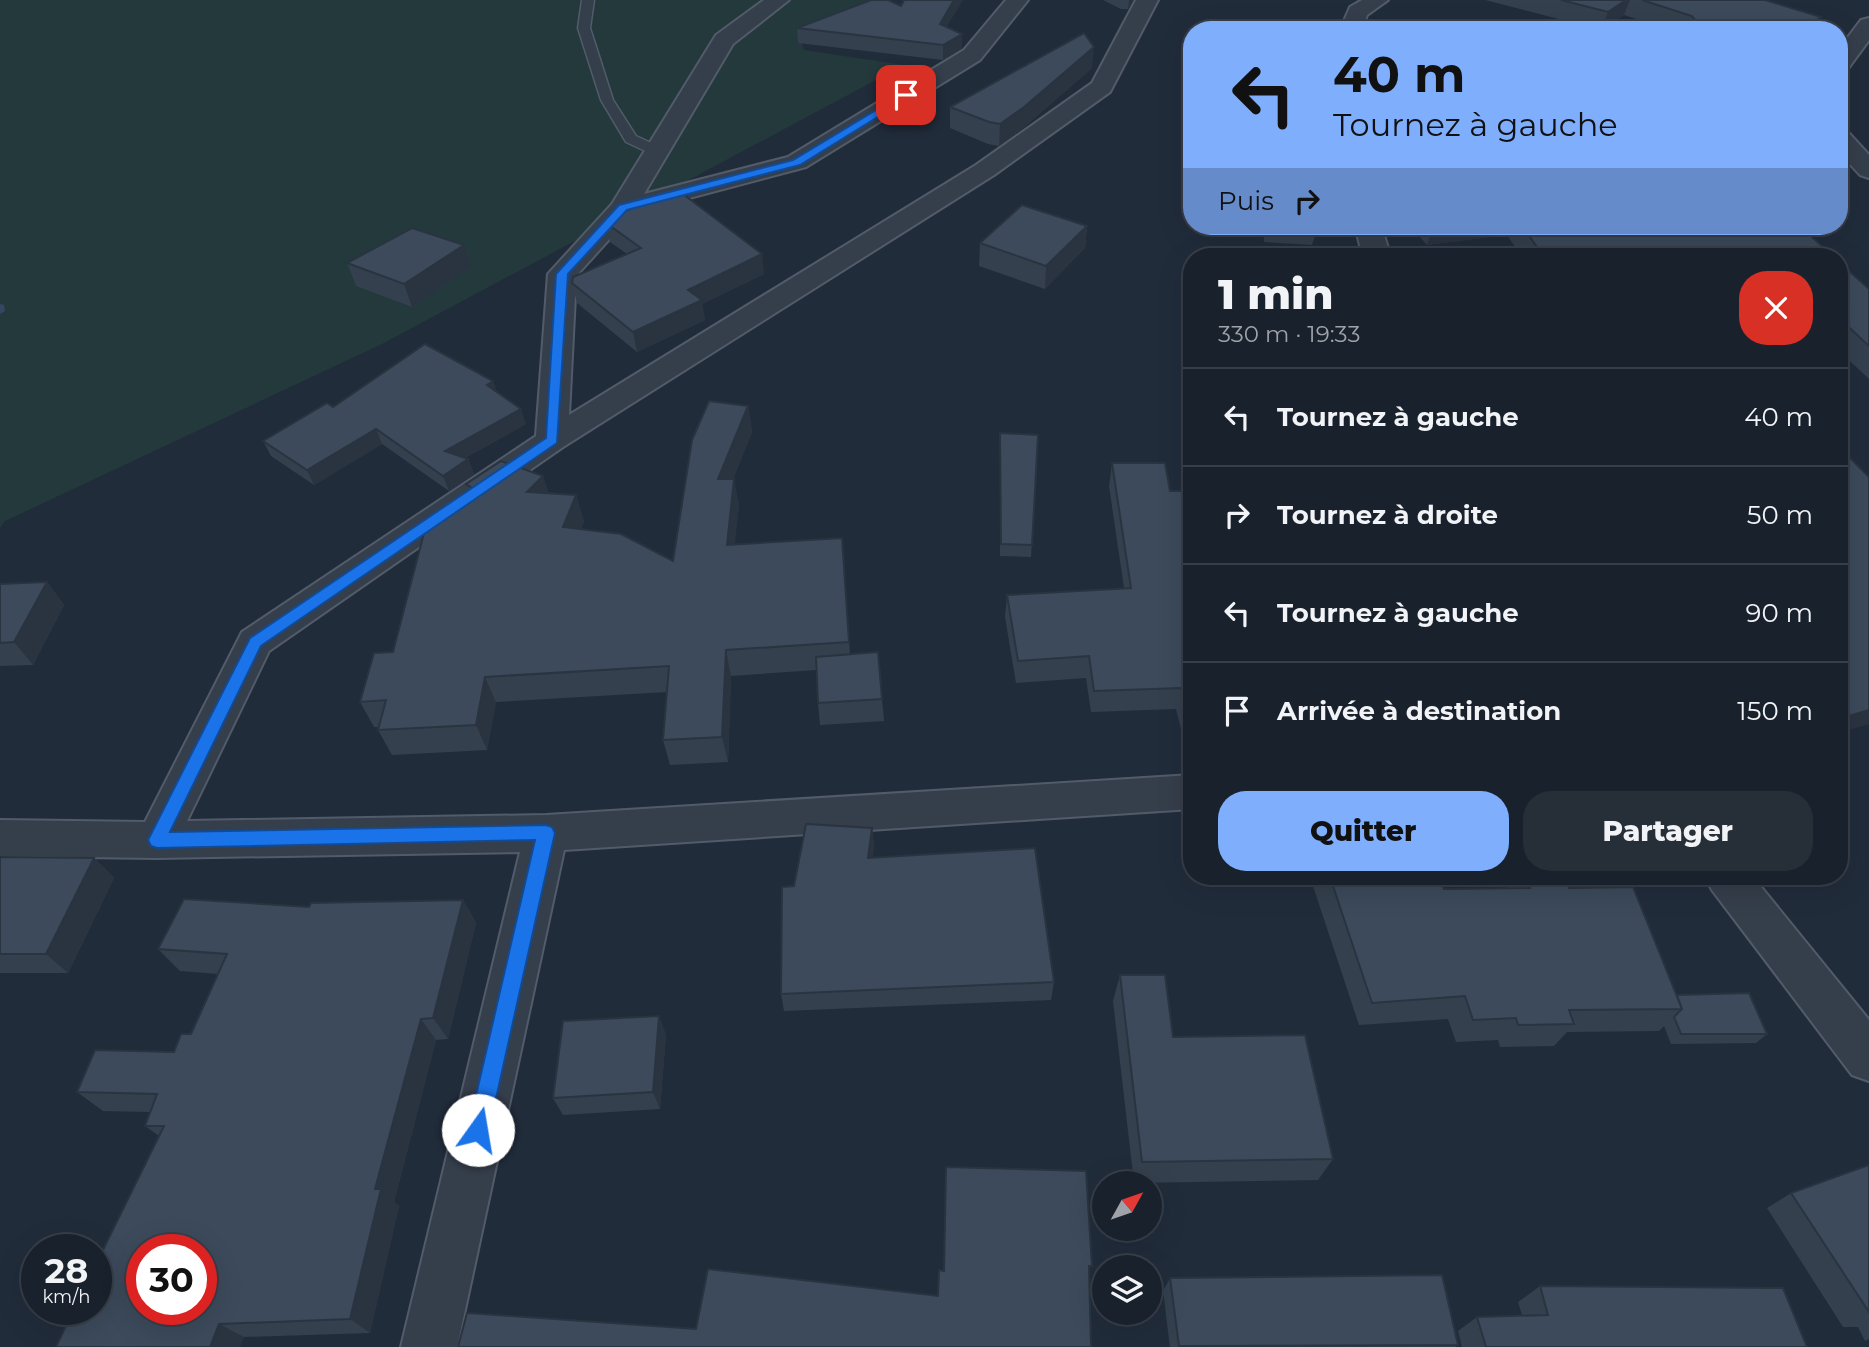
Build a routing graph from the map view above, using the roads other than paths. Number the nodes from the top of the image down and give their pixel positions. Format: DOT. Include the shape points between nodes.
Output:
graph roads {
  1 [pos="588,0"];
  2 [pos="778,0"];
  3 [pos="1017,0"];
  4 [pos="1147,0"];
  5 [pos="1377,0"];
  6 [pos="1354,21"];
  7 [pos="1869,25"];
  8 [pos="1848,53"];
  9 [pos="1848,147"];
  10 [pos="657,151"];
  11 [pos="1869,170"];
  12 [pos="623,208"];
  13 [pos="552,440"];
  14 [pos="1183,793"];
  15 [pos="546,833"];
  16 [pos="0,838"];
  17 [pos="157,840"];
  18 [pos="1733,885"];
  19 [pos="1869,1058"];
  20 [pos="429,1347"];
  1 -- 10 [label="lane" via="584,28 607,100 631,139"];
  2 -- 10 [label="street" via="724,40"];
  3 -- 12 [label="street" via="972,55 797,162"];
  4 -- 13 [label="street" via="1102,87 985,170"];
  5 -- 6 [label="street" via="1358,12"];
  7 -- 8 [label="street"];
  9 -- 11 [label="street"];
  10 -- 12 [label="street"];
  12 -- 13 [label="street" via="562,274"];
  13 -- 17 [label="street" via="256,642"];
  14 -- 15 [label="street"];
  15 -- 17 [label="street"];
  15 -- 20 [label="street"];
  16 -- 17 [label="street"];
  18 -- 19 [label="street"];
}
